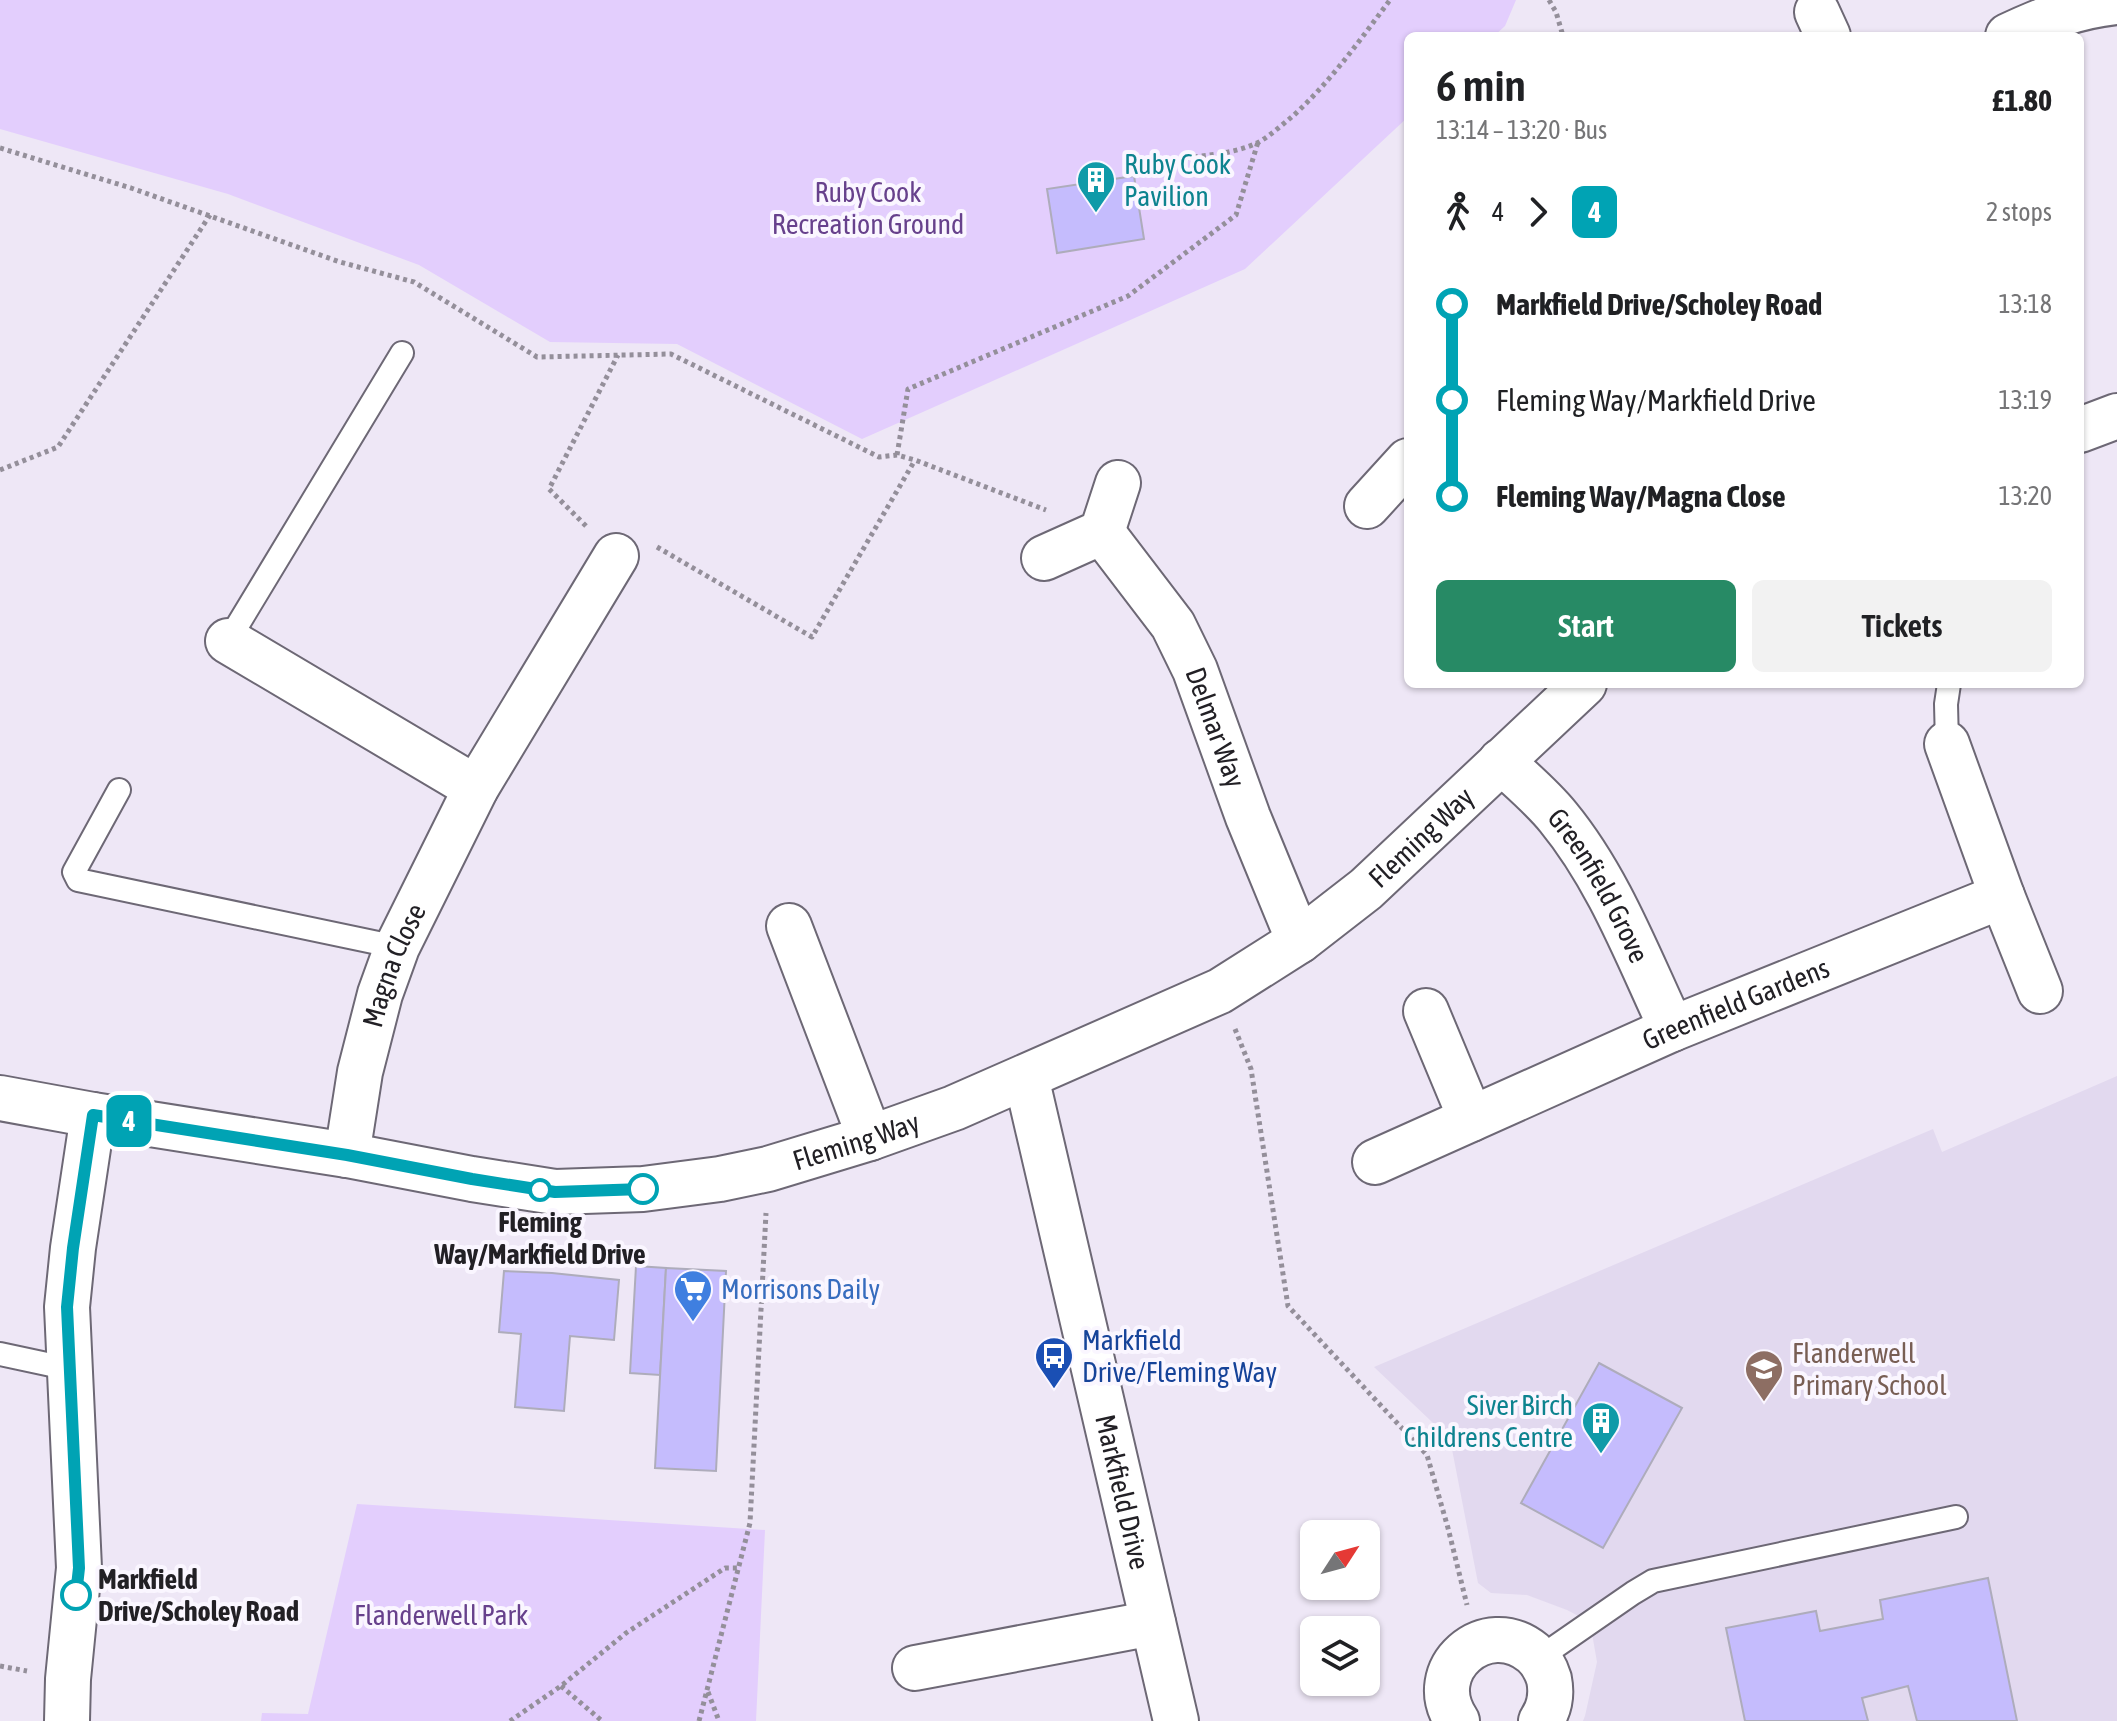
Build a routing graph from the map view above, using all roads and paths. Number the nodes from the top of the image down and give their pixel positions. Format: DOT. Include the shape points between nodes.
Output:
graph roads {
  1 [pos="1390,0"];
  2 [pos="1549,0"];
  3 [pos="2117,2"];
  4 [pos="1562,32"];
  5 [pos="2017,32"];
  6 [pos="1258,142"];
  7 [pos="0,148"];
  8 [pos="1186,158"];
  9 [pos="210,215"];
  10 [pos="402,353"];
  11 [pos="618,355"];
  12 [pos="2117,416"];
  13 [pos="2084,428"];
  14 [pos="897,455"];
  15 [pos="915,460"];
  16 [pos="1404,465"];
  17 [pos="0,470"];
  18 [pos="1118,483"];
  19 [pos="1367,506"];
  20 [pos="1102,532"];
  21 [pos="616,556"];
  22 [pos="1044,558"];
  23 [pos="228,641"];
  24 [pos="1580,688"];
  25 [pos="1948,688"];
  26 [pos="1947,744"];
  27 [pos="1501,761"];
  28 [pos="476,788"];
  29 [pos="119,790"];
  30 [pos="2002,896"];
  31 [pos="789,926"];
  32 [pos="1299,941"];
  33 [pos="397,947"];
  34 [pos="1220,991"];
  35 [pos="2040,991"];
  36 [pos="1426,1011"];
  37 [pos="1672,1029"];
  38 [pos="1026,1077"];
  39 [pos="0,1098"];
  40 [pos="93,1115"];
  41 [pos="1471,1119"];
  42 [pos="870,1138"];
  43 [pos="347,1155"];
  44 [pos="1375,1162"];
  45 [pos="768,1169"];
  46 [pos="0,1354"];
  47 [pos="70,1369"];
  48 [pos="1956,1517"];
  49 [pos="739,1568"];
  50 [pos="1153,1623"];
  51 [pos="1476,1644"];
  52 [pos="1539,1658"];
  53 [pos="915,1668"];
  54 [pos="561,1686"];
  55 [pos="707,1690"];
  56 [pos="67,1721"];
  57 [pos="510,1721"];
  58 [pos="602,1721"];
  59 [pos="699,1721"];
  60 [pos="719,1721"];
  61 [pos="1176,1721"];
  62 [pos="1457,1721"];
  63 [pos="1541,1721"];
  1 -- 6 [label="path" via="1316,95"];
  2 -- 4 [label="path"];
  3 -- 5 [label="street" via="2057,14"];
  6 -- 8 [label="path"];
  6 -- 14 [label="path" via="1236,215 1128,296 908,389"];
  7 -- 9 [label="path"];
  9 -- 11 [label="path" via="340,262 414,282 537,357"];
  9 -- 17 [label="path" via="58,447"];
  10 -- 23 [label="lane"];
  11 -- 14 [label="path" via="671,354 879,457"];
  11 -- 21 [label="path" via="549,489"];
  12 -- 13 [label="street"];
  14 -- 15 [label="path"];
  15 -- 20 [label="path"];
  15 -- 21 [label="path" via="812,637 652,545"];
  16 -- 19 [label="street"];
  18 -- 20 [label="street"];
  20 -- 22 [label="street"];
  20 -- 32 [label="street, Delmar Way" via="1173,625 1190,659"];
  21 -- 28 [label="street, Magna Close"];
  23 -- 28 [label="street"];
  24 -- 27 [label="street, Fleming Way"];
  25 -- 26 [label="lane"];
  26 -- 30 [label="street"];
  27 -- 32 [label="street, Fleming Way" via="1366,889"];
  27 -- 37 [label="street, Greenfield Grove" via="1557,815 1590,861"];
  28 -- 33 [label="street, Magna Close"];
  29 -- 33 [label="lane" via="74,872 78,880"];
  30 -- 35 [label="street"];
  30 -- 37 [label="street, Greenfield Gardens"];
  31 -- 42 [label="street"];
  32 -- 34 [label="street, Fleming Way"];
  33 -- 43 [label="street, Magna Close" via="360,1072"];
  34 -- 38 [label="street, Fleming Way"];
  34 -- 51 [label="path" via="1251,1069 1288,1306 1427,1455"];
  36 -- 41 [label="street"];
  37 -- 41 [label="street, Greenfield Gardens"];
  38 -- 42 [label="street, Fleming Way"];
  38 -- 50 [label="street, Markfield Drive"];
  39 -- 40 [label="street, Fleming Way"];
  40 -- 43 [label="street, Fleming Way"];
  40 -- 47 [label="street" via="67,1307"];
  41 -- 44 [label="street, Greenfield Gardens"];
  42 -- 45 [label="street, Fleming Way"];
  43 -- 45 [label="street, Fleming Way" via="555,1192 643,1189"];
  45 -- 49 [label="path" via="750,1523"];
  46 -- 47 [label="lane"];
  47 -- 56 [label="street" via="79,1568"];
  48 -- 52 [label="lane" via="1653,1581"];
  49 -- 54 [label="path" via="725,1568 626,1633"];
  49 -- 55 [label="path"];
  50 -- 53 [label="street"];
  50 -- 61 [label="street, Markfield Drive"];
  51 -- 52 [label="street" via="1510,1640"];
  51 -- 62 [label="street" via="1450,1672 1446,1692"];
  52 -- 63 [label="street" via="1550,1686"];
  54 -- 57 [label="path"];
  54 -- 58 [label="path"];
  55 -- 59 [label="path"];
  55 -- 60 [label="path"];
}
